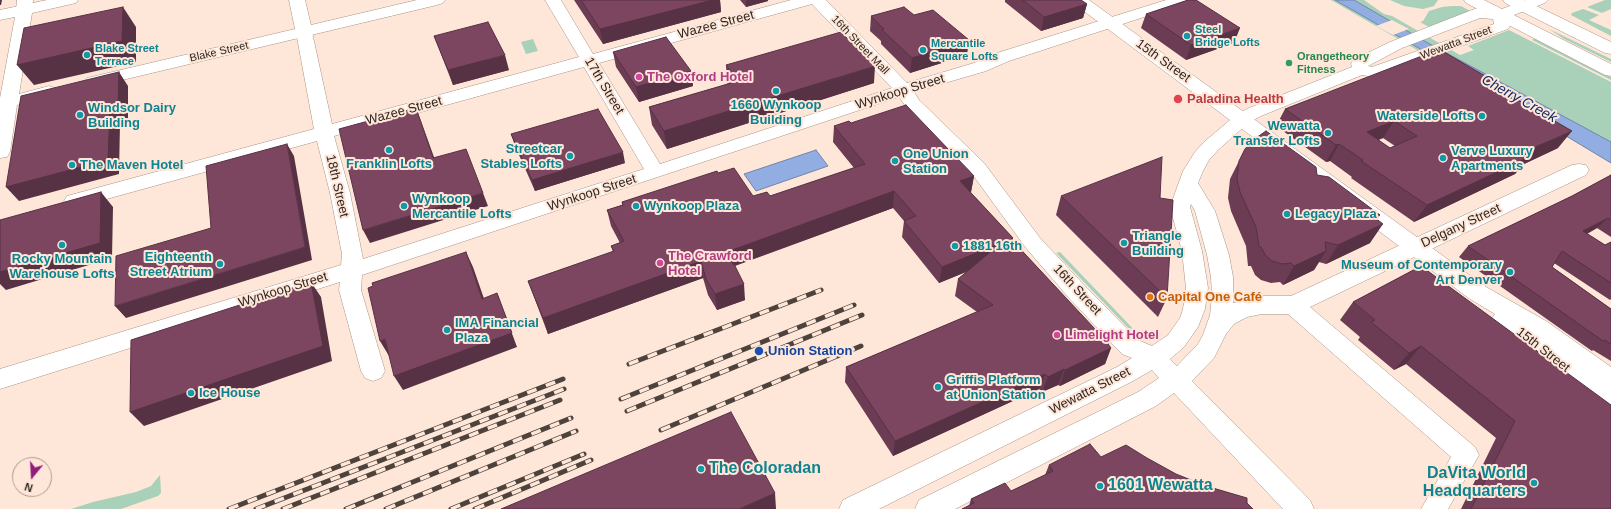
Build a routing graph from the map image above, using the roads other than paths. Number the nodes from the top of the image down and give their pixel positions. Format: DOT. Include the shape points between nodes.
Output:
graph roads {
  1 [pos="70,0"];
  2 [pos="297,0"];
  3 [pos="437,0"];
  4 [pos="552,0"];
  5 [pos="808,0"];
  6 [pos="817,0"];
  7 [pos="1079,0"];
  8 [pos="1182,0"];
  9 [pos="1472,0"];
  10 [pos="1540,0"];
  11 [pos="1517,3"];
  12 [pos="25,5"];
  13 [pos="0,15"];
  14 [pos="1501,15"];
  15 [pos="1110,23"];
  16 [pos="304,32"];
  17 [pos="1611,49"];
  18 [pos="588,60"];
  19 [pos="1361,70"];
  20 [pos="1611,70"];
  21 [pos="903,90"];
  22 [pos="4,103"];
  23 [pos="1242,119"];
  24 [pos="324,132"];
  25 [pos="0,152"];
  26 [pos="1579,170"];
  27 [pos="655,172"];
  28 [pos="1189,183"];
  29 [pos="57,205"];
  30 [pos="1416,247"];
  31 [pos="352,269"];
  32 [pos="1222,273"];
  33 [pos="1478,293"];
  34 [pos="1284,305"];
  35 [pos="1216,331"];
  36 [pos="1154,357"];
  37 [pos="373,371"];
  38 [pos="0,379"];
  39 [pos="1176,380"];
  40 [pos="1611,381"];
  41 [pos="1611,402"];
  42 [pos="884,502"];
  43 [pos="852,509"];
  44 [pos="928,509"];
  45 [pos="1301,509"];
  46 [pos="1434,509"];
  1 -- 12 [label="main road"];
  2 -- 16 [label="main road, 18th Street"];
  3 -- 16 [label="main road, Blake Street"];
  4 -- 18 [label="street, 17th Street"];
  5 -- 18 [label="street, Wazee Street"];
  6 -- 21 [label="street, 16th Street Mall"];
  7 -- 15 [label="main road, 15th Street"];
  8 -- 15 [label="street, Wynkoop Street"];
  9 -- 14 [label="main road"];
  10 -- 11 [label="street"];
  11 -- 14 [label="street"];
  11 -- 17 [label="main road"];
  12 -- 13 [label="main road"];
  12 -- 22 [label="main road"];
  14 -- 19 [label="street, Wewatta Street" via="1478,13 1398,45 1359,64"];
  14 -- 19 [label="street, Wewatta Street" via="1502,26 1373,72"];
  14 -- 20 [label="main road"];
  15 -- 21 [label="street, Wynkoop Street"];
  15 -- 23 [label="main road, 15th Street"];
  16 -- 22 [label="main road, Blake Street"];
  16 -- 24 [label="street, 18th Street"];
  18 -- 24 [label="street, Wazee Street"];
  18 -- 27 [label="street, 17th Street"];
  19 -- 23 [label="street, Wewatta Street"];
  21 -- 27 [label="street, Wynkoop Street"];
  21 -- 36 [label="street, 16th Street" via="913,104 977,167 1034,243 1077,292 1130,347"];
  22 -- 25 [label="main road"];
  23 -- 28 [label="street, Wewatta Street" via="1202,156"];
  23 -- 30 [label="main road, 15th Street"];
  24 -- 29 [label="street, Wazee Street"];
  24 -- 31 [label="street, 18th Street" via="340,193 352,254"];
  26 -- 30 [label="street, Delgany Street"];
  27 -- 31 [label="street, Wynkoop Street"];
  28 -- 32 [label="street" via="1205,211"];
  28 -- 36 [label="street, Wewatta Street" via="1180,207 1196,275 1194,309 1190,321 1176,341"];
  30 -- 33 [label="main road, 15th Street"];
  30 -- 34 [label="street, Delgany Street"];
  31 -- 37 [label="street, 18th Street" via="350,290"];
  31 -- 38 [label="street, Wynkoop Street"];
  32 -- 34 [label="street" via="1231,287 1247,298 1256,302"];
  32 -- 35 [label="street" via="1223,296"];
  33 -- 40 [label="main road, 15th Street" via="1538,328"];
  33 -- 41 [label="main road, 15th Street" via="1520,334"];
  34 -- 35 [label="street, Delgany Street" via="1242,309 1226,318"];
  34 -- 46 [label="street" via="1466,455"];
  35 -- 39 [label="street" via="1206,351"];
  36 -- 39 [label="street, 16th Street"];
  36 -- 42 [label="street, Wewatta Street"];
  39 -- 44 [label="street" via="1147,399"];
  39 -- 45 [label="street, 16th Street"];
  42 -- 43 [label="street, Wewatta Street"];
}
